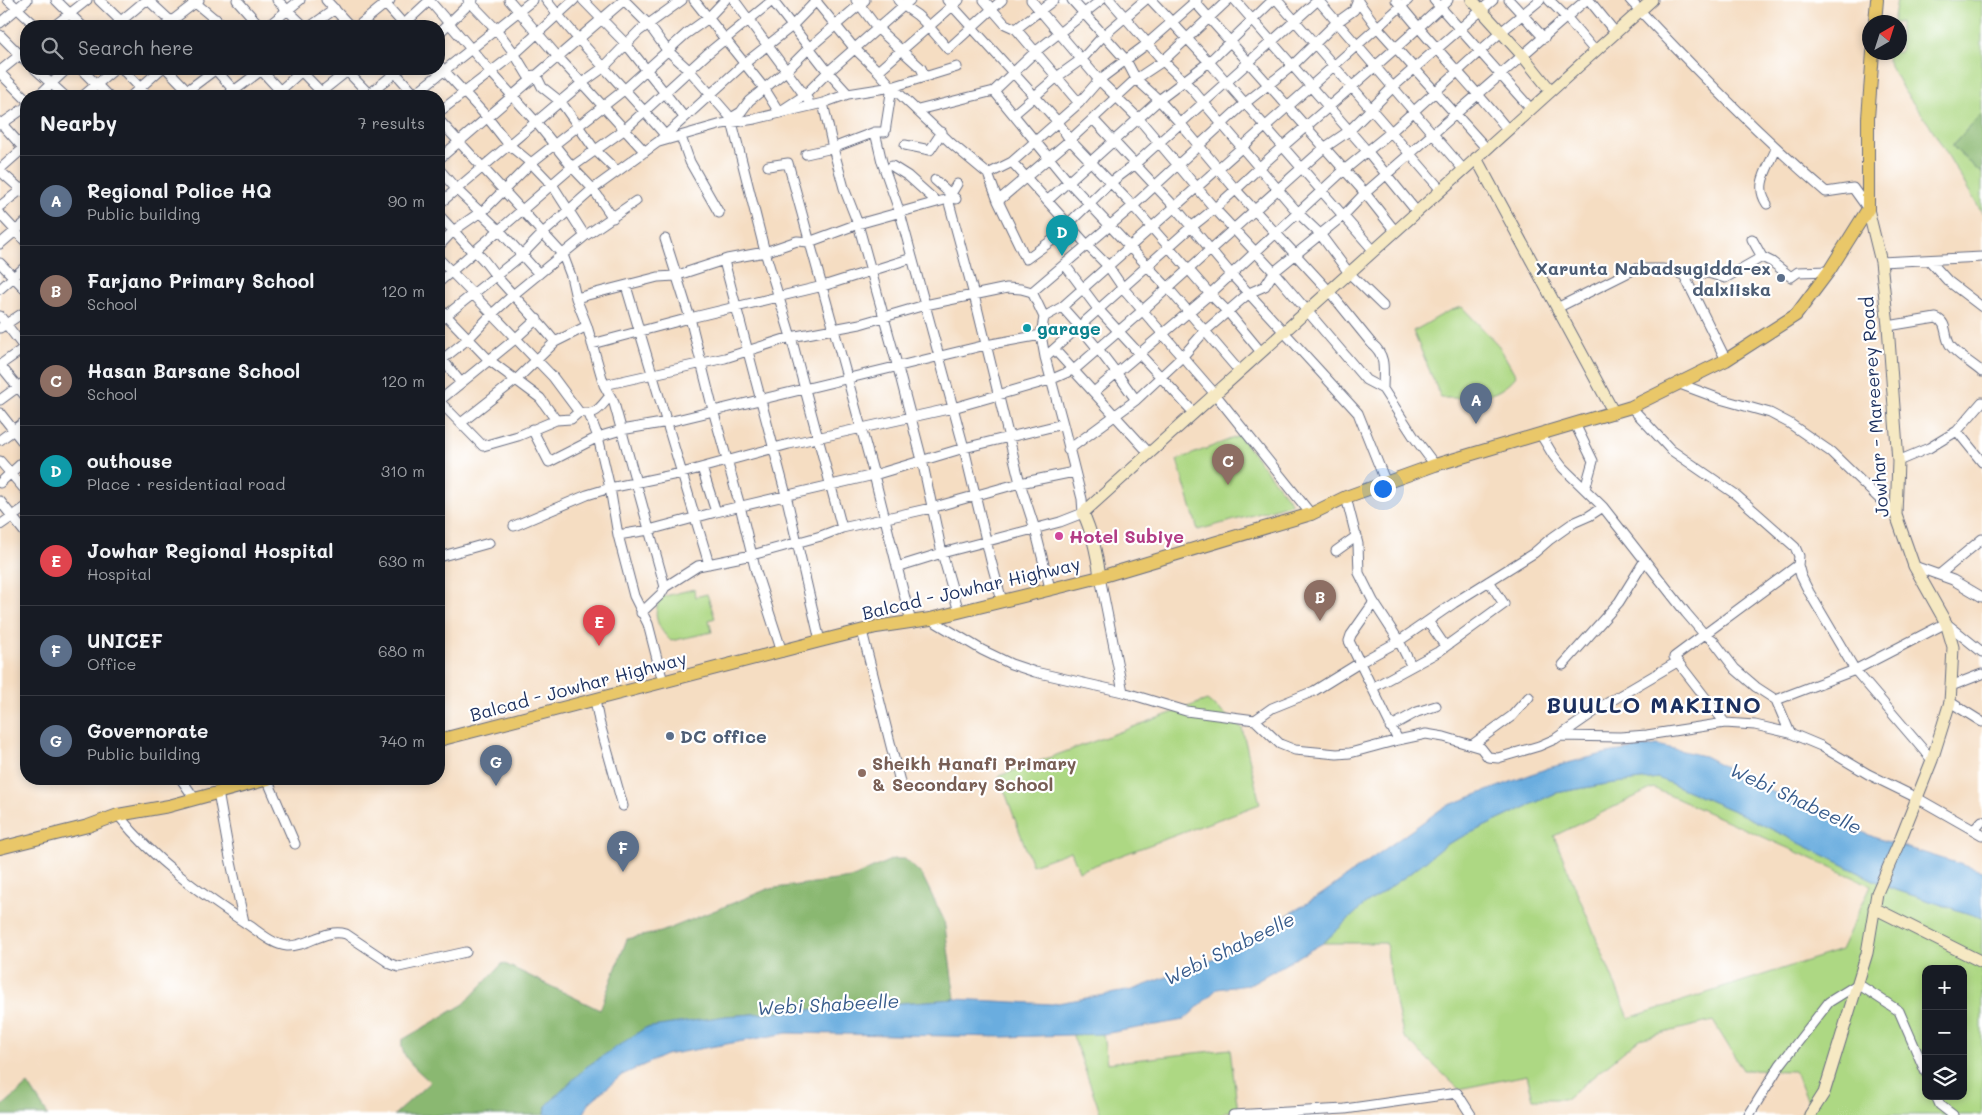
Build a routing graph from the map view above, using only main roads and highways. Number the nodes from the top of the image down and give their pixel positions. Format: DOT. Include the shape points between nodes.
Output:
graph roads {
  1 [pos="1877,0"];
  2 [pos="1876,15"];
  3 [pos="1872,60"];
  4 [pos="445,738"];
  5 [pos="245,785"];
  6 [pos="0,848"];
  1 -- 2 [label="main road"];
  3 -- 4 [label="main road, Balcad - Jowhar Highway" via="1868,118 1868,209 1796,315 1726,360 1680,384 1614,413 1435,466 1346,497 1311,514 1100,577 930,619 820,641"];
  5 -- 6 [label="main road" via="118,815 88,826"];
}
